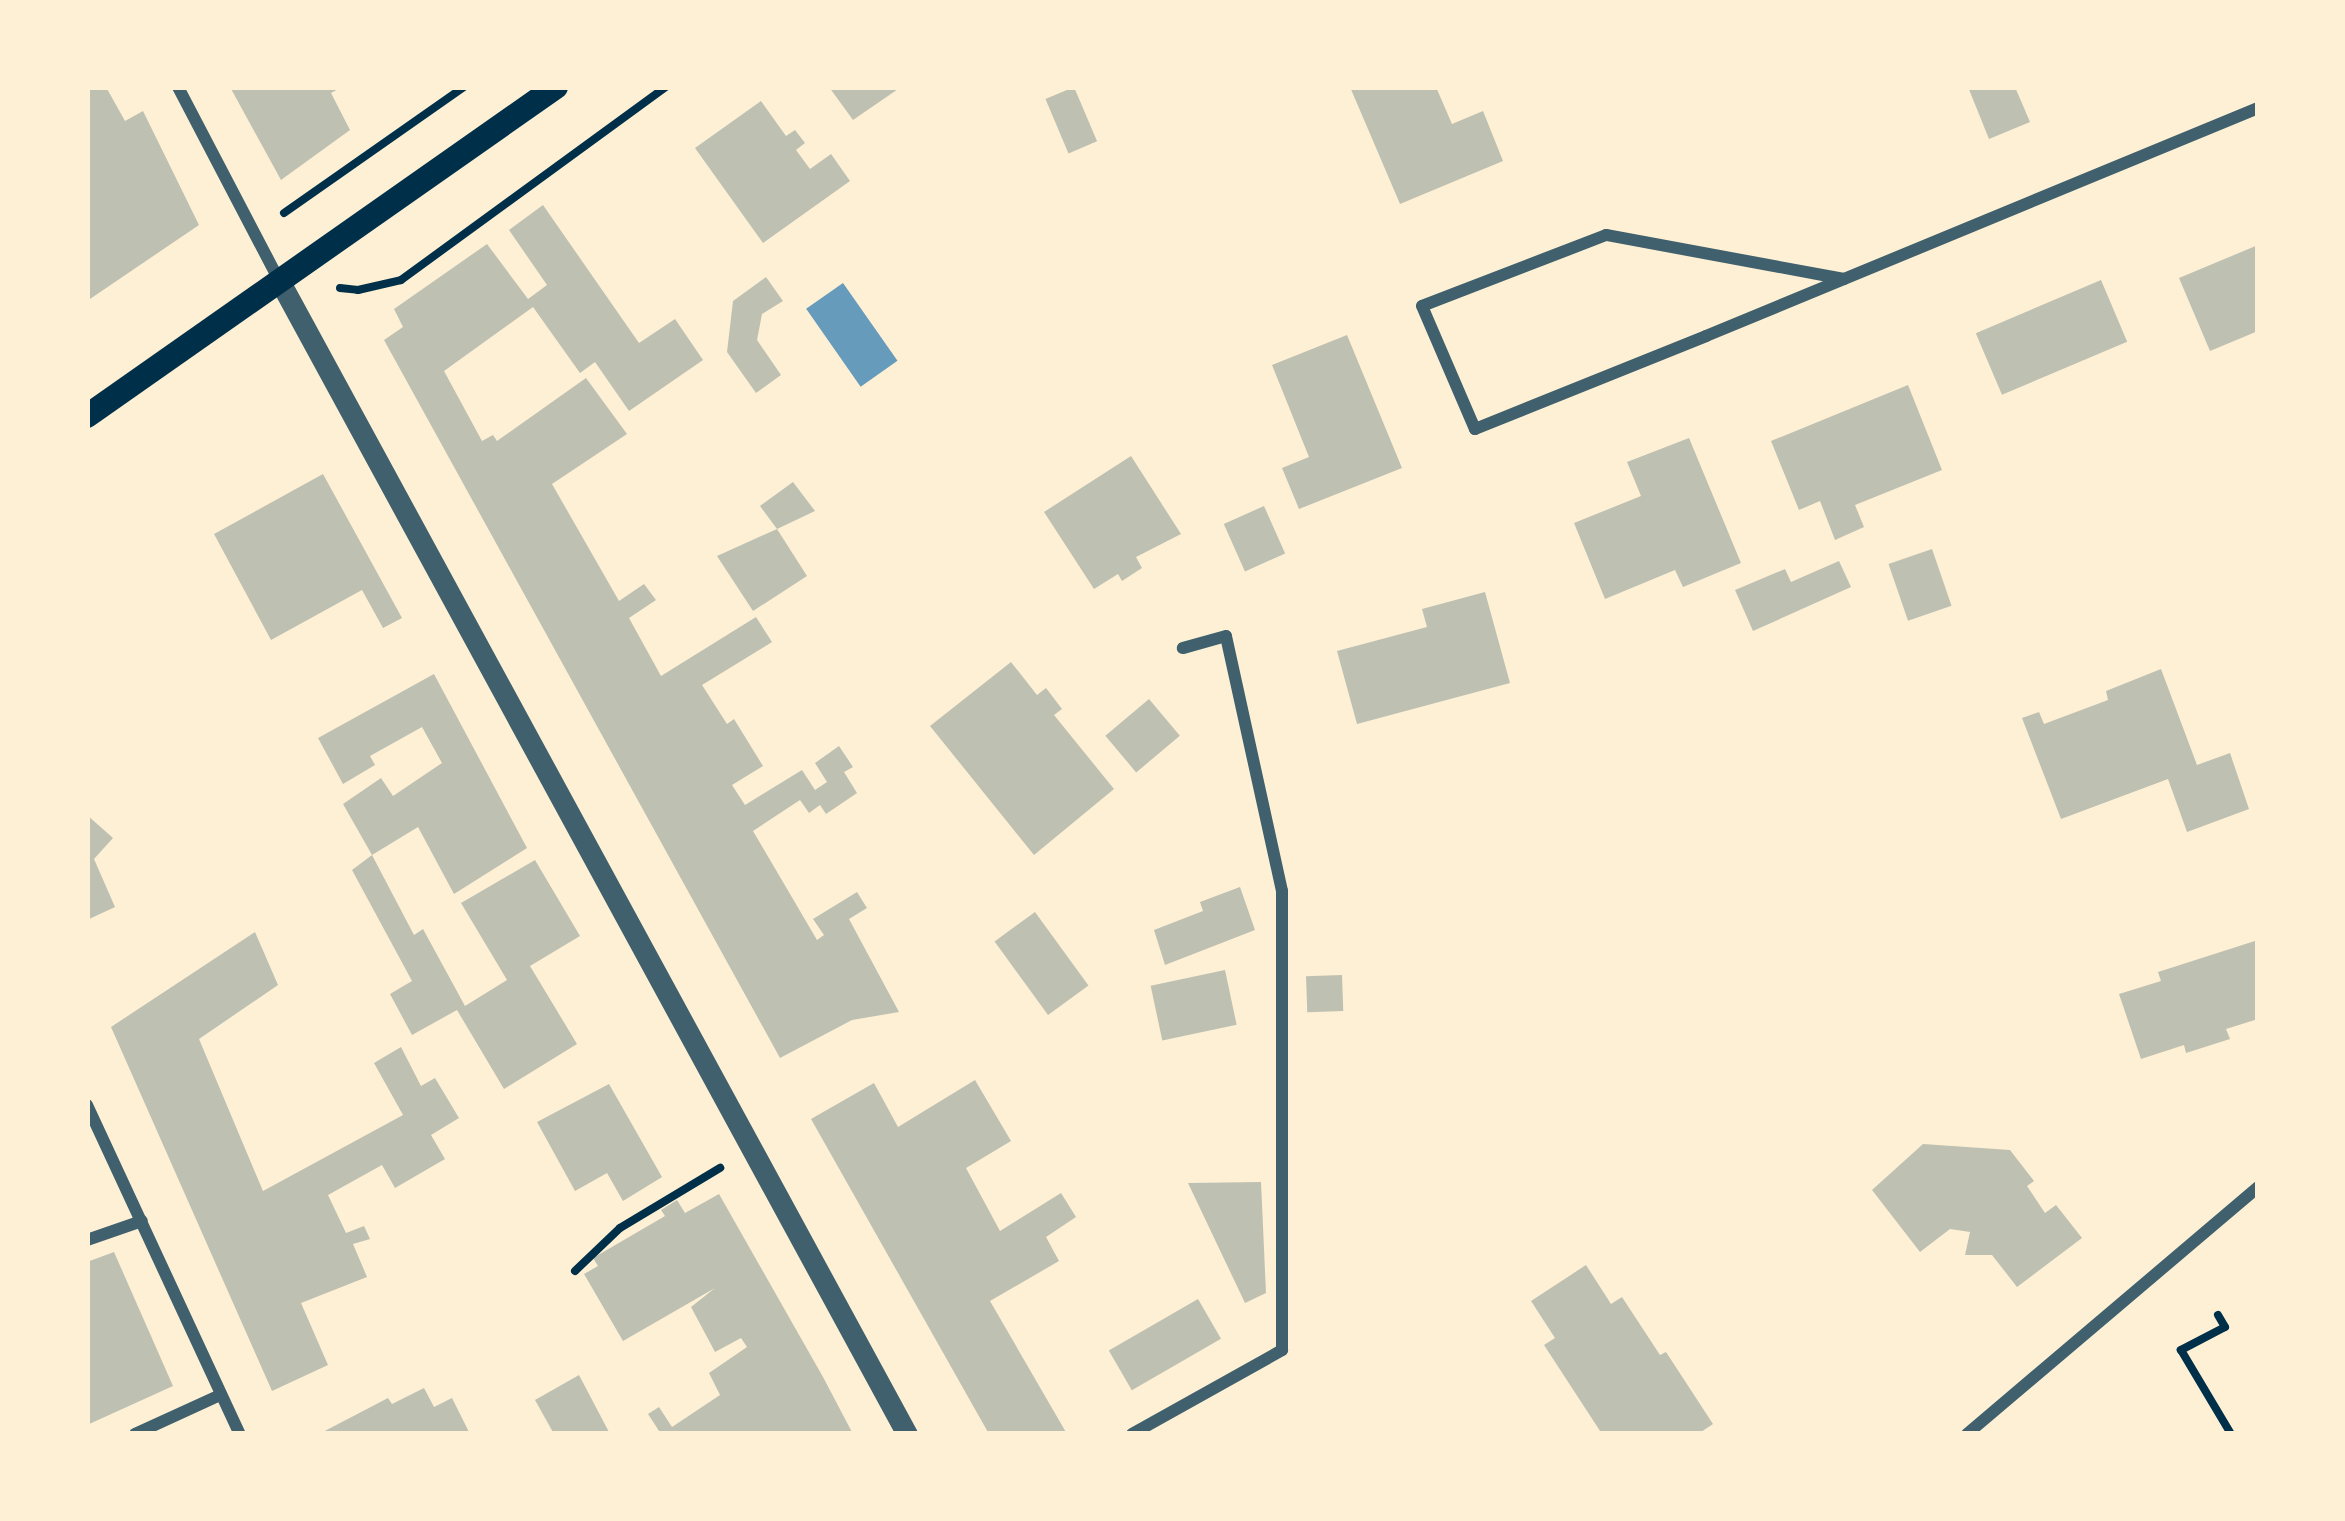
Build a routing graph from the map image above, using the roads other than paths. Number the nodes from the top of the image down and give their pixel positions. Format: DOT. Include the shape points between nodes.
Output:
graph roads {
  1 [pos="178,87"];
  2 [pos="556,87"];
  3 [pos="2258,108"];
  4 [pos="1844,279"];
  5 [pos="279,280"];
  6 [pos="87,416"];
  7 [pos="1183,649"];
  8 [pos="87,1105"];
  9 [pos="2258,1187"];
  10 [pos="142,1221"];
  11 [pos="87,1240"];
  12 [pos="218,1396"];
  13 [pos="135,1434"];
  14 [pos="240,1434"];
  15 [pos="907,1434"];
  16 [pos="1132,1434"];
  17 [pos="1967,1434"];
  1 -- 5 [label="street"];
  2 -- 5 [label="main road"];
  3 -- 4 [label="street"];
  4 -- 4 [label="street" via="1606,236 1422,307 1475,429"];
  5 -- 6 [label="main road"];
  5 -- 15 [label="street"];
  7 -- 16 [label="street" via="1226,636 1282,891 1282,1350"];
  8 -- 10 [label="street"];
  9 -- 17 [label="street"];
  10 -- 11 [label="street"];
  10 -- 12 [label="street"];
  12 -- 13 [label="street"];
  12 -- 14 [label="street"];
}
